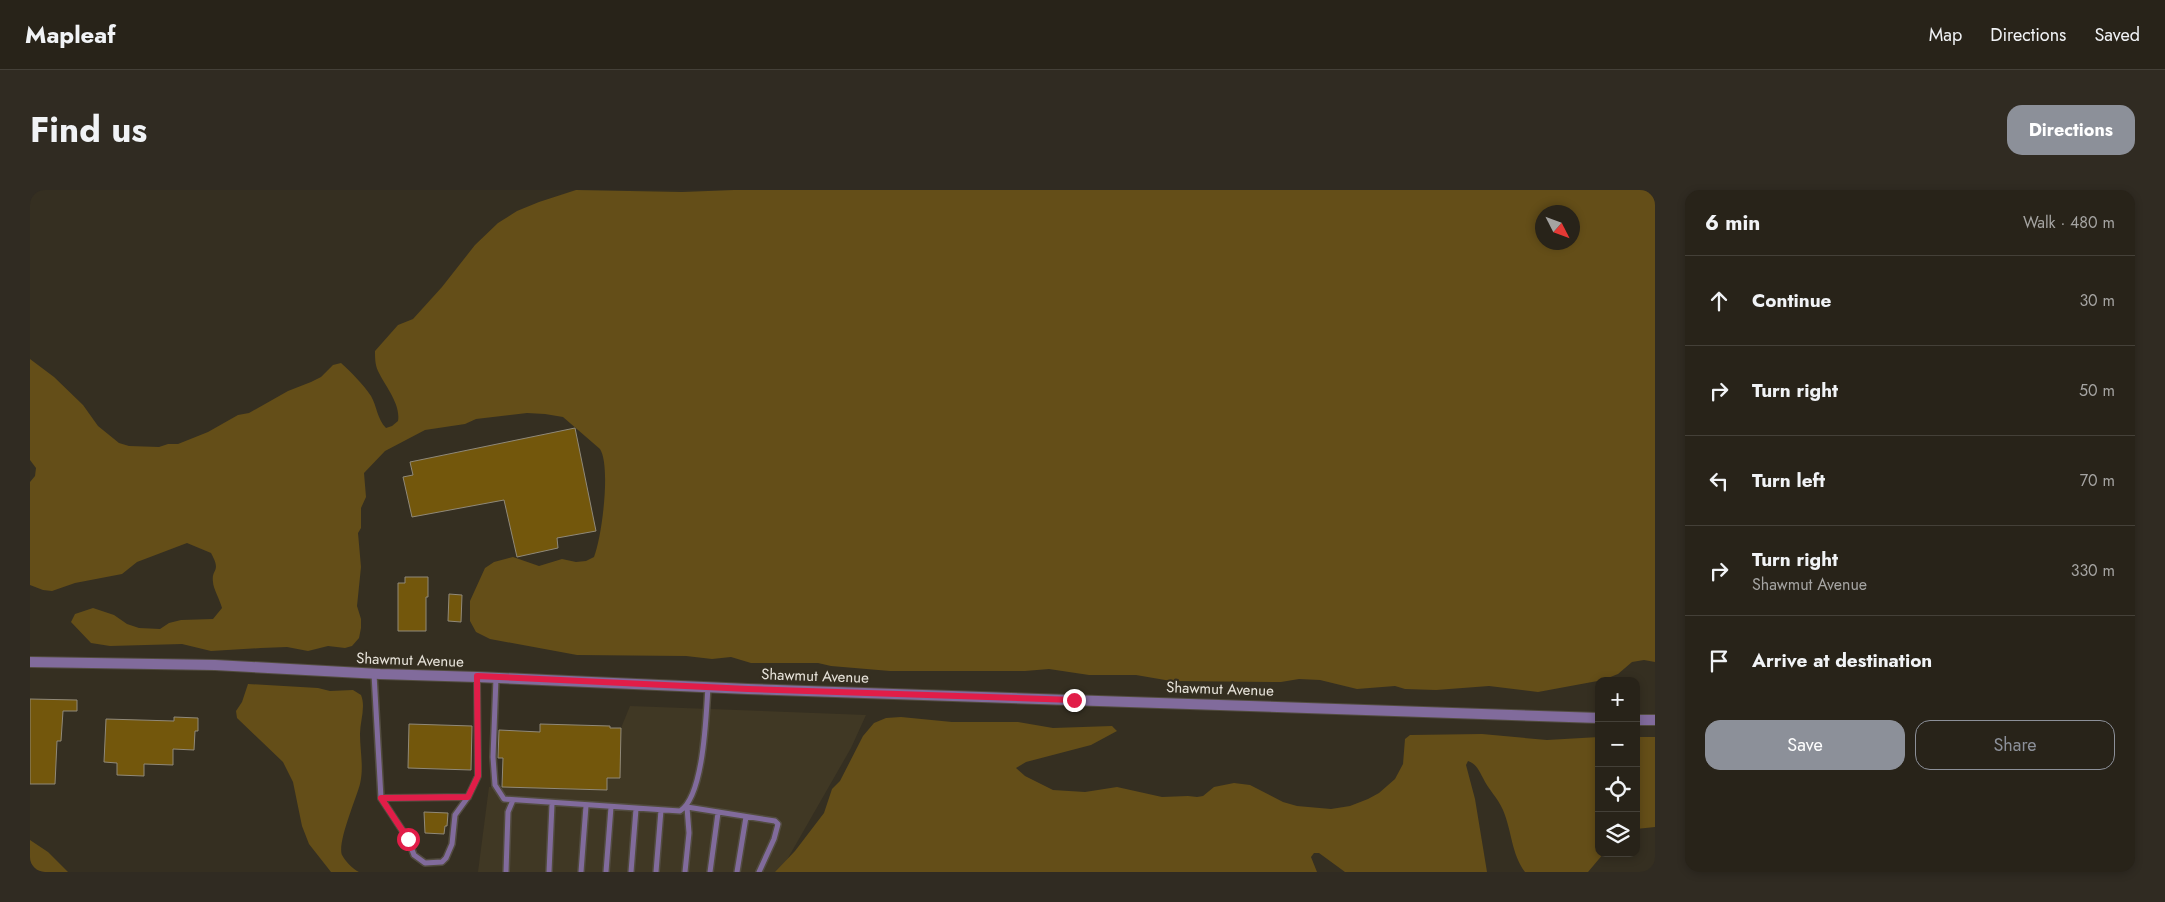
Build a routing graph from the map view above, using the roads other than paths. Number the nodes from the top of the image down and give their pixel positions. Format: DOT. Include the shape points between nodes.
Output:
graph roads {
  1 [pos="30,662"];
  2 [pos="374,674"];
  3 [pos="477,676"];
  4 [pos="496,677"];
  5 [pos="708,687"];
  6 [pos="1595,718"];
  7 [pos="1640,720"];
  8 [pos="1655,720"];
  9 [pos="468,797"];
  10 [pos="381,798"];
  11 [pos="513,800"];
  12 [pos="552,804"];
  13 [pos="586,806"];
  14 [pos="611,807"];
  15 [pos="687,807"];
  16 [pos="636,809"];
  17 [pos="661,810"];
  18 [pos="718,813"];
  19 [pos="746,817"];
  20 [pos="506,872"];
  21 [pos="549,872"];
  22 [pos="581,872"];
  23 [pos="606,872"];
  24 [pos="631,872"];
  25 [pos="656,872"];
  26 [pos="685,872"];
  27 [pos="710,872"];
  28 [pos="737,872"];
  29 [pos="759,872"];
  1 -- 2 [label="street, Shawmut Avenue" via="215,665"];
  2 -- 3 [label="street, Shawmut Avenue"];
  2 -- 10 [label="lane"];
  3 -- 4 [label="street, Shawmut Avenue"];
  3 -- 9 [label="lane" via="478,776"];
  4 -- 5 [label="street, Shawmut Avenue"];
  4 -- 11 [label="lane" via="495,785 504,799"];
  5 -- 6 [label="street, Shawmut Avenue"];
  5 -- 15 [label="lane" via="706,730 697,784"];
  7 -- 8 [label="street"];
  9 -- 10 [label="lane"];
  9 -- 10 [label="lane" via="455,815 452,844 446,858 442,862 425,863 414,855 408,839"];
  11 -- 12 [label="lane"];
  11 -- 20 [label="lane" via="508,812"];
  12 -- 13 [label="lane"];
  12 -- 21 [label="lane"];
  13 -- 14 [label="lane"];
  13 -- 22 [label="lane"];
  14 -- 16 [label="lane"];
  14 -- 23 [label="lane"];
  15 -- 17 [label="lane" via="680,811"];
  15 -- 18 [label="lane"];
  15 -- 26 [label="lane" via="689,833"];
  16 -- 17 [label="lane"];
  16 -- 24 [label="lane"];
  17 -- 25 [label="lane"];
  18 -- 19 [label="lane"];
  18 -- 27 [label="lane"];
  19 -- 28 [label="lane"];
  19 -- 29 [label="lane" via="778,824"];
}
